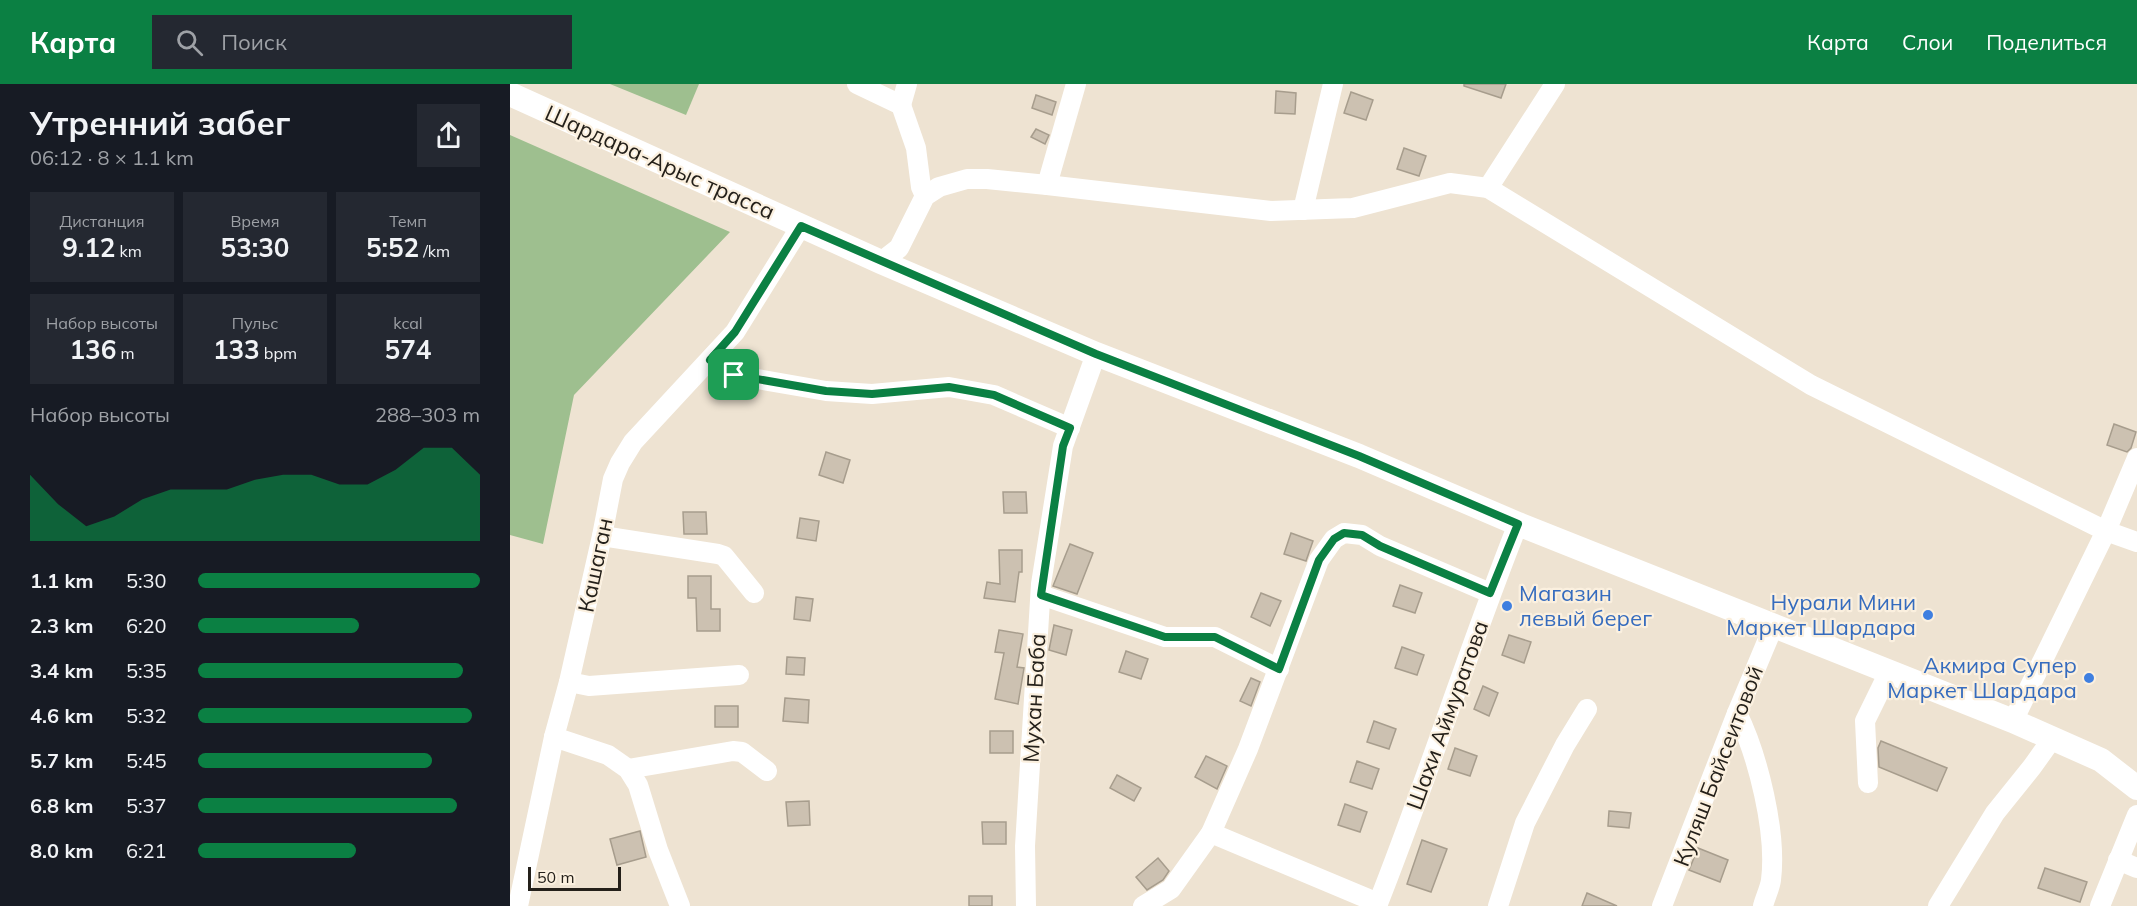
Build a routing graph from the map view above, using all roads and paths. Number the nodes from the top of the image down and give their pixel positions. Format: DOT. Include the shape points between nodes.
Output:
graph roads {
  1 [pos="857,84"];
  2 [pos="907,84"];
  3 [pos="1076,84"];
  4 [pos="1334,84"];
  5 [pos="1555,84"];
  6 [pos="510,94"];
  7 [pos="901,105"];
  8 [pos="1047,185"];
  9 [pos="1488,188"];
  10 [pos="925,196"];
  11 [pos="1303,210"];
  12 [pos="801,226"];
  13 [pos="882,262"];
  14 [pos="1096,354"];
  15 [pos="710,360"];
  16 [pos="1070,428"];
  17 [pos="2137,458"];
  18 [pos="1518,524"];
  19 [pos="2106,531"];
  20 [pos="602,536"];
  21 [pos="2137,542"];
  22 [pos="1490,593"];
  23 [pos="754,594"];
  24 [pos="1041,595"];
  25 [pos="1773,627"];
  26 [pos="1279,669"];
  27 [pos="1889,672"];
  28 [pos="740,675"];
  29 [pos="569,682"];
  30 [pos="1587,709"];
  31 [pos="1737,713"];
  32 [pos="2013,722"];
  33 [pos="554,737"];
  34 [pos="2052,739"];
  35 [pos="628,769"];
  36 [pos="767,771"];
  37 [pos="1868,783"];
  38 [pos="2137,788"];
  39 [pos="2137,815"];
  40 [pos="1211,833"];
  41 [pos="2118,860"];
  42 [pos="2137,868"];
  43 [pos="1378,905"];
  44 [pos="518,906"];
  45 [pos="680,906"];
  46 [pos="1026,906"];
  47 [pos="1143,906"];
  48 [pos="1498,906"];
  49 [pos="1662,906"];
  50 [pos="1762,906"];
  51 [pos="1938,906"];
  52 [pos="2100,906"];
  1 -- 7 [label="street"];
  2 -- 7 [label="street"];
  3 -- 8 [label="street"];
  4 -- 11 [label="street"];
  5 -- 9 [label="street"];
  6 -- 12 [label="main road, Шардара-Арыс трасса"];
  7 -- 10 [label="street" via="916,148"];
  8 -- 10 [label="street" via="967,179 939,187"];
  8 -- 11 [label="street" via="1271,212"];
  9 -- 11 [label="street" via="1450,183 1353,208"];
  9 -- 19 [label="street" via="1811,385"];
  10 -- 13 [label="street" via="899,248"];
  12 -- 13 [label="main road, Шардара-Арыс трасса"];
  12 -- 15 [label="street, Кашаган" via="735,332"];
  13 -- 14 [label="main road, Шардара-Арыс трасса"];
  14 -- 16 [label="street, Мухан Баба"];
  14 -- 18 [label="main road, Шардара-Арыс трасса" via="1359,456"];
  15 -- 16 [label="street" via="734,375 826,391 872,394 949,387 994,395"];
  15 -- 20 [label="street, Кашаган" via="633,442 620,463"];
  16 -- 24 [label="street, Мухан Баба" via="1063,446"];
  17 -- 19 [label="street"];
  18 -- 22 [label="street, Шахи Аймуратова"];
  18 -- 25 [label="main road, Шардара-Арыс трасса"];
  19 -- 21 [label="street"];
  19 -- 32 [label="street"];
  20 -- 23 [label="street" via="724,556"];
  20 -- 29 [label="street, Кашаган"];
  22 -- 26 [label="street" via="1362,535 1344,533 1334,539 1319,560"];
  22 -- 43 [label="street, Шахи Аймуратова"];
  24 -- 26 [label="street" via="1165,637 1215,637"];
  24 -- 46 [label="street, Мухан Баба" via="1025,846"];
  25 -- 27 [label="main road, Шардара-Арыс трасса"];
  25 -- 31 [label="street, Куляш Байсеитовой"];
  26 -- 40 [label="street"];
  27 -- 32 [label="main road, Шардара-Арыс трасса"];
  27 -- 37 [label="street" via="1865,721"];
  28 -- 29 [label="street" via="589,686"];
  29 -- 33 [label="street, Кашаган"];
  30 -- 48 [label="street" via="1526,823"];
  31 -- 49 [label="street, Куляш Байсеитовой"];
  31 -- 50 [label="street" via="1747,733 1772,836 1771,881"];
  32 -- 34 [label="main road, Шардара-Арыс трасса"];
  33 -- 35 [label="street" via="608,755"];
  33 -- 44 [label="street, Кашаган"];
  34 -- 38 [label="main road, Шардара-Арыс трасса" via="2101,760"];
  34 -- 51 [label="street" via="1995,813"];
  35 -- 36 [label="street" via="733,751 742,752"];
  35 -- 45 [label="street" via="638,785"];
  39 -- 41 [label="street"];
  40 -- 43 [label="street"];
  40 -- 47 [label="street" via="1171,889"];
  41 -- 42 [label="street"];
  41 -- 52 [label="street"];
}
